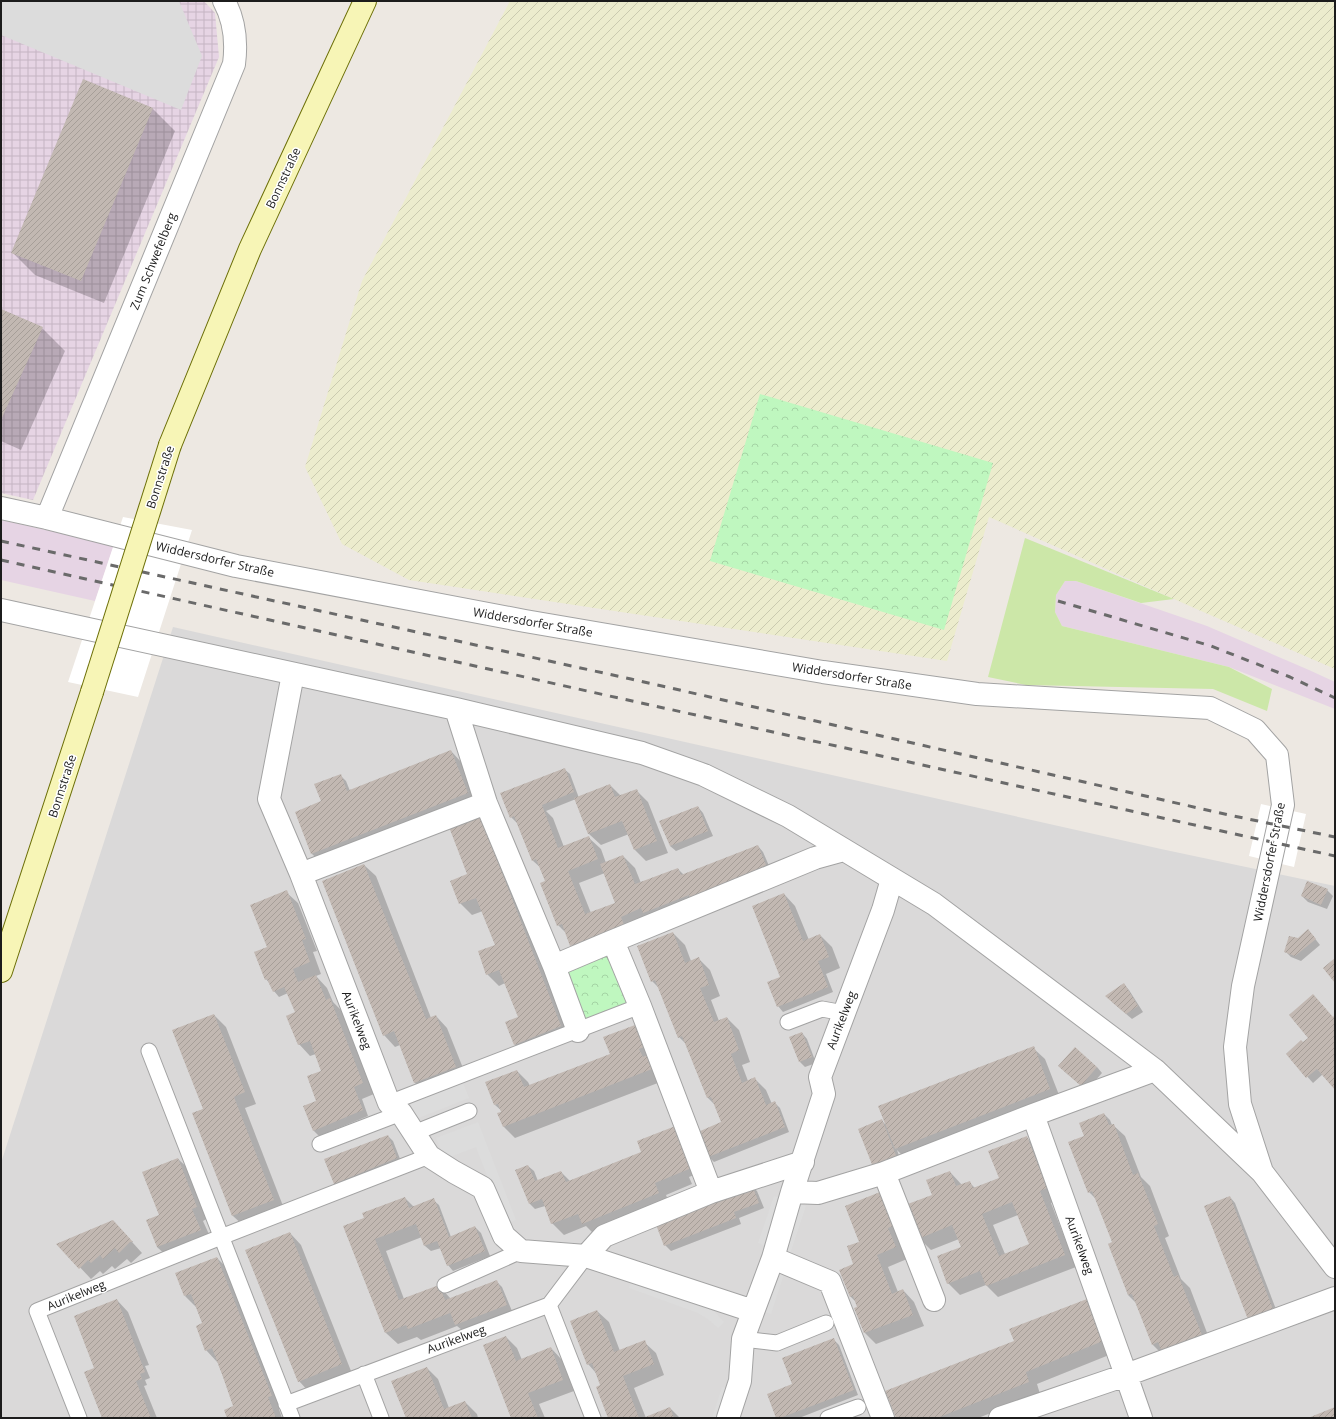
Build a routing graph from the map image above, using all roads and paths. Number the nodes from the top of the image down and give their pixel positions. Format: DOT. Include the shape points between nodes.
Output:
graph roads {
  1 [pos="224,1"];
  2 [pos="365,1"];
  3 [pos="1,508"];
  4 [pos="47,518"];
  5 [pos="7,614"];
  6 [pos="293,674"];
  7 [pos="456,709"];
  8 [pos="486,803"];
  9 [pos="844,850"];
  10 [pos="301,874"];
  11 [pos="892,879"];
  12 [pos="613,941"];
  13 [pos="554,966"];
  14 [pos="1,971"];
  15 [pos="640,1006"];
  16 [pos="844,1013"];
  17 [pos="788,1022"];
  18 [pos="578,1031"];
  19 [pos="149,1051"];
  20 [pos="1155,1070"];
  21 [pos="395,1108"];
  22 [pos="469,1111"];
  23 [pos="1033,1115"];
  24 [pos="414,1133"];
  25 [pos="320,1144"];
  26 [pos="430,1156"];
  27 [pos="803,1162"];
  28 [pos="1262,1172"];
  29 [pos="884,1173"];
  30 [pos="711,1192"];
  31 [pos="792,1192"];
  32 [pos="221,1237"];
  33 [pos="521,1251"];
  34 [pos="586,1256"];
  35 [pos="773,1258"];
  36 [pos="1335,1267"];
  37 [pos="445,1284"];
  38 [pos="1335,1298"];
  39 [pos="934,1300"];
  40 [pos="549,1305"];
  41 [pos="753,1311"];
  42 [pos="826,1323"];
  43 [pos="743,1339"];
  44 [pos="364,1374"];
  45 [pos="1126,1375"];
  46 [pos="286,1404"];
  47 [pos="858,1407"];
  48 [pos="1139,1417"];
  49 [pos="79,1418"];
  50 [pos="292,1418"];
  51 [pos="381,1418"];
  52 [pos="593,1418"];
  53 [pos="728,1418"];
  54 [pos="828,1418"];
  55 [pos="883,1418"];
  56 [pos="1000,1418"];
  1 -- 4 [label="street, Zum Schwefelberg" via="232,18 236,37 234,64"];
  2 -- 14 [label="main road, Bonnstraße, bridge" via="250,249 170,445"];
  3 -- 4 [label="street, Widdersdorfer Straße"];
  4 -- 28 [label="street, Widdersdorfer Straße" via="236,566 533,623 823,672 977,694 1210,708 1255,730 1277,756 1283,805 1243,986 1235,1047 1240,1104"];
  5 -- 6 [label="street, Widdersdorfer Straße"];
  6 -- 7 [label="street, Widdersdorfer Straße"];
  6 -- 10 [label="street, Aurikelweg" via="269,799"];
  7 -- 8 [label="street"];
  7 -- 9 [label="street, Widdersdorfer Straße" via="642,753 704,775 781,813"];
  8 -- 10 [label="street"];
  8 -- 13 [label="street"];
  9 -- 11 [label="street, Widdersdorfer Straße"];
  9 -- 12 [label="street" via="815,858"];
  10 -- 21 [label="street, Aurikelweg"];
  11 -- 16 [label="street, Aurikelweg"];
  11 -- 20 [label="street, Widdersdorfer Straße" via="934,904"];
  12 -- 13 [label="street"];
  12 -- 15 [label="street"];
  13 -- 18 [label="street"];
  15 -- 18 [label="lane"];
  15 -- 30 [label="street"];
  16 -- 17 [label="lane" via="822,1009"];
  16 -- 27 [label="street, Aurikelweg" via="820,1077 824,1094"];
  18 -- 21 [label="lane"];
  19 -- 32 [label="lane"];
  20 -- 23 [label="street"];
  20 -- 28 [label="street, Widdersdorfer Straße"];
  21 -- 24 [label="street, Aurikelweg"];
  21 -- 25 [label="lane"];
  22 -- 24 [label="lane"];
  23 -- 29 [label="street"];
  23 -- 45 [label="street, Aurikelweg"];
  24 -- 26 [label="street, Aurikelweg"];
  26 -- 32 [label="lane, Aurikelweg"];
  26 -- 33 [label="street, Aurikelweg" via="483,1188 504,1236"];
  27 -- 30 [label="street"];
  27 -- 31 [label="street, Aurikelweg"];
  28 -- 36 [label="street, Widdersdorfer Straße"];
  29 -- 31 [label="street" via="818,1193"];
  29 -- 39 [label="street"];
  30 -- 34 [label="street" via="604,1236"];
  31 -- 35 [label="street, Aurikelweg"];
  32 -- 46 [label="lane"];
  32 -- 49 [label="lane, Aurikelweg" via="37,1311"];
  33 -- 34 [label="street"];
  33 -- 37 [label="lane"];
  34 -- 40 [label="lane"];
  34 -- 41 [label="street"];
  35 -- 41 [label="street, Aurikelweg"];
  35 -- 55 [label="street" via="830,1282"];
  38 -- 45 [label="street"];
  40 -- 44 [label="lane, Aurikelweg"];
  40 -- 52 [label="lane"];
  41 -- 43 [label="street, Aurikelweg"];
  42 -- 43 [label="lane" via="777,1343"];
  43 -- 53 [label="street, Aurikelweg" via="740,1381"];
  44 -- 46 [label="lane, Aurikelweg"];
  44 -- 51 [label="lane"];
  45 -- 48 [label="street, Aurikelweg"];
  45 -- 56 [label="street"];
  46 -- 50 [label="lane"];
  47 -- 54 [label="lane"];
}
